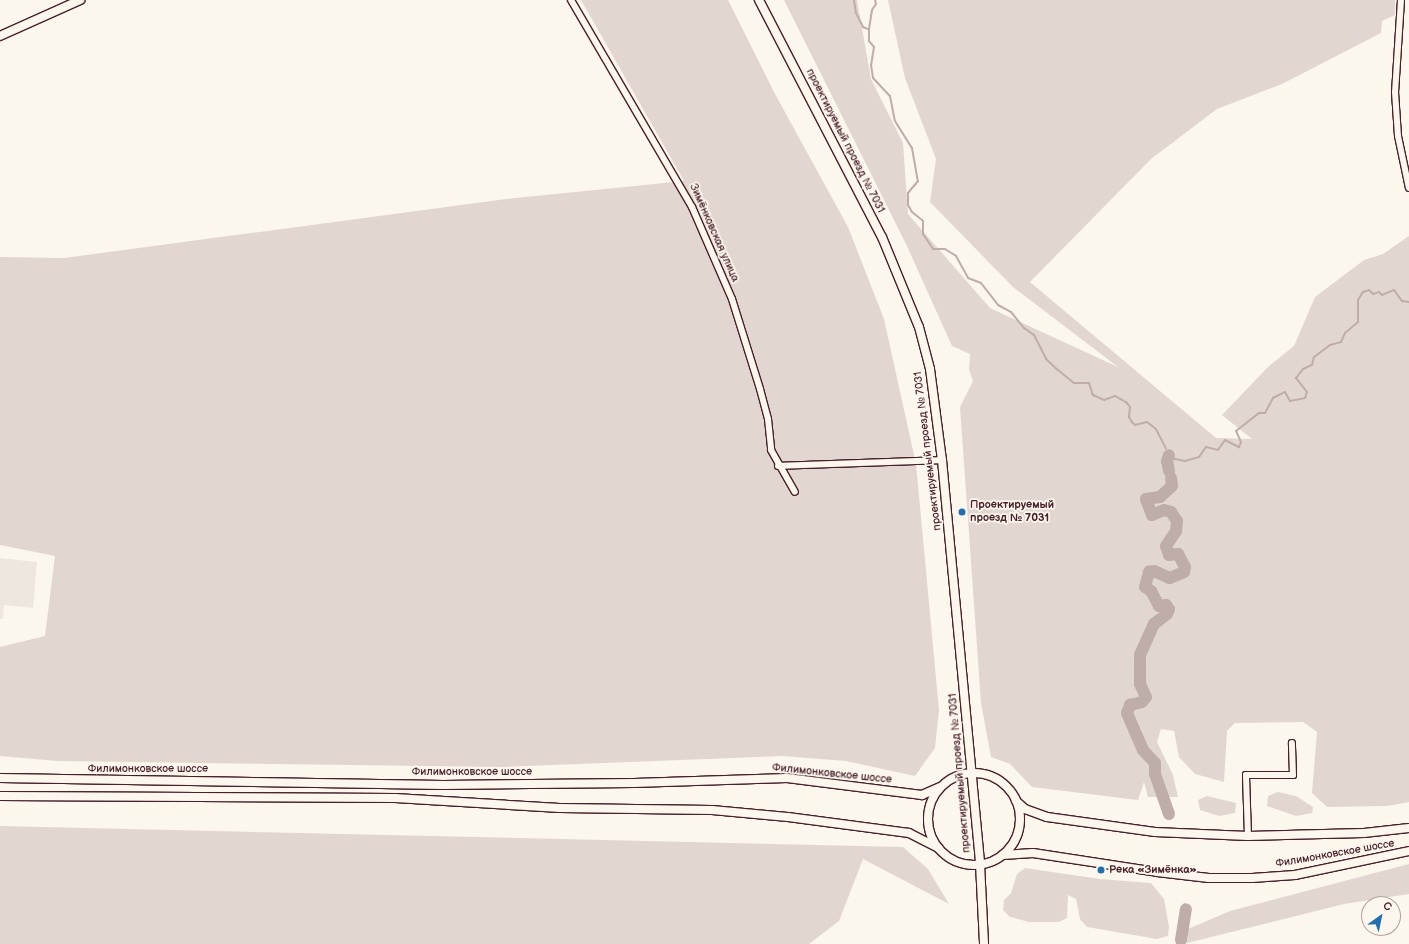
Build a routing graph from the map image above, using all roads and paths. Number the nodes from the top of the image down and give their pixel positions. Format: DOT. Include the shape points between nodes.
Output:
graph roads {
  1 [pos="80,0"];
  2 [pos="571,0"];
  3 [pos="759,0"];
  4 [pos="1401,0"];
  5 [pos="0,36"];
  6 [pos="1409,188"];
  7 [pos="942,460"];
  8 [pos="778,466"];
  9 [pos="795,492"];
  10 [pos="1292,742"];
  11 [pos="971,773"];
  12 [pos="0,778"];
  13 [pos="940,787"];
  14 [pos="0,796"];
  15 [pos="1016,802"];
  16 [pos="1409,828"];
  17 [pos="1248,836"];
  18 [pos="938,848"];
  19 [pos="1409,851"];
  20 [pos="1003,854"];
  21 [pos="980,864"];
  22 [pos="984,944"];
  1 -- 5 [label="main road"];
  2 -- 8 [label="street, Зимёнковская улица" via="692,207 732,299 760,389 768,419 771,450"];
  3 -- 7 [label="main road, проектируемый проезд № 7031" via="848,169 902,284 930,369"];
  4 -- 6 [label="street" via="1395,92 1398,136"];
  7 -- 8 [label="street"];
  7 -- 11 [label="main road, проектируемый проезд № 7031"];
  8 -- 9 [label="street, Зимёнковская улица"];
  10 -- 17 [label="street" via="1293,775 1246,775"];
  11 -- 13 [label="main road, Филимонковское шоссе" via="954,777"];
  11 -- 15 [label="main road, Филимонковское шоссе" via="984,774 1001,782"];
  11 -- 21 [label="main road, проектируемый проезд № 7031"];
  12 -- 13 [label="main road, Филимонковское шоссе" via="443,784 634,783 787,778 922,795"];
  13 -- 18 [label="main road, Филимонковское шоссе" via="930,804 928,817 929,830"];
  14 -- 18 [label="main road, Филимонковское шоссе" via="395,798 560,808 712,810 788,816 909,833"];
  15 -- 17 [label="main road, Филимонковское шоссе" via="1034,813 1099,825 1155,832"];
  15 -- 20 [label="main road, Филимонковское шоссе" via="1020,814 1017,834"];
  16 -- 17 [label="main road, Филимонковское шоссе" via="1364,833"];
  18 -- 21 [label="main road, Филимонковское шоссе" via="960,863"];
  19 -- 20 [label="main road, Филимонковское шоссе" via="1295,875 1252,878 1209,878 1157,872 1027,852"];
  20 -- 21 [label="main road, Филимонковское шоссе"];
  21 -- 22 [label="main road"];
}
